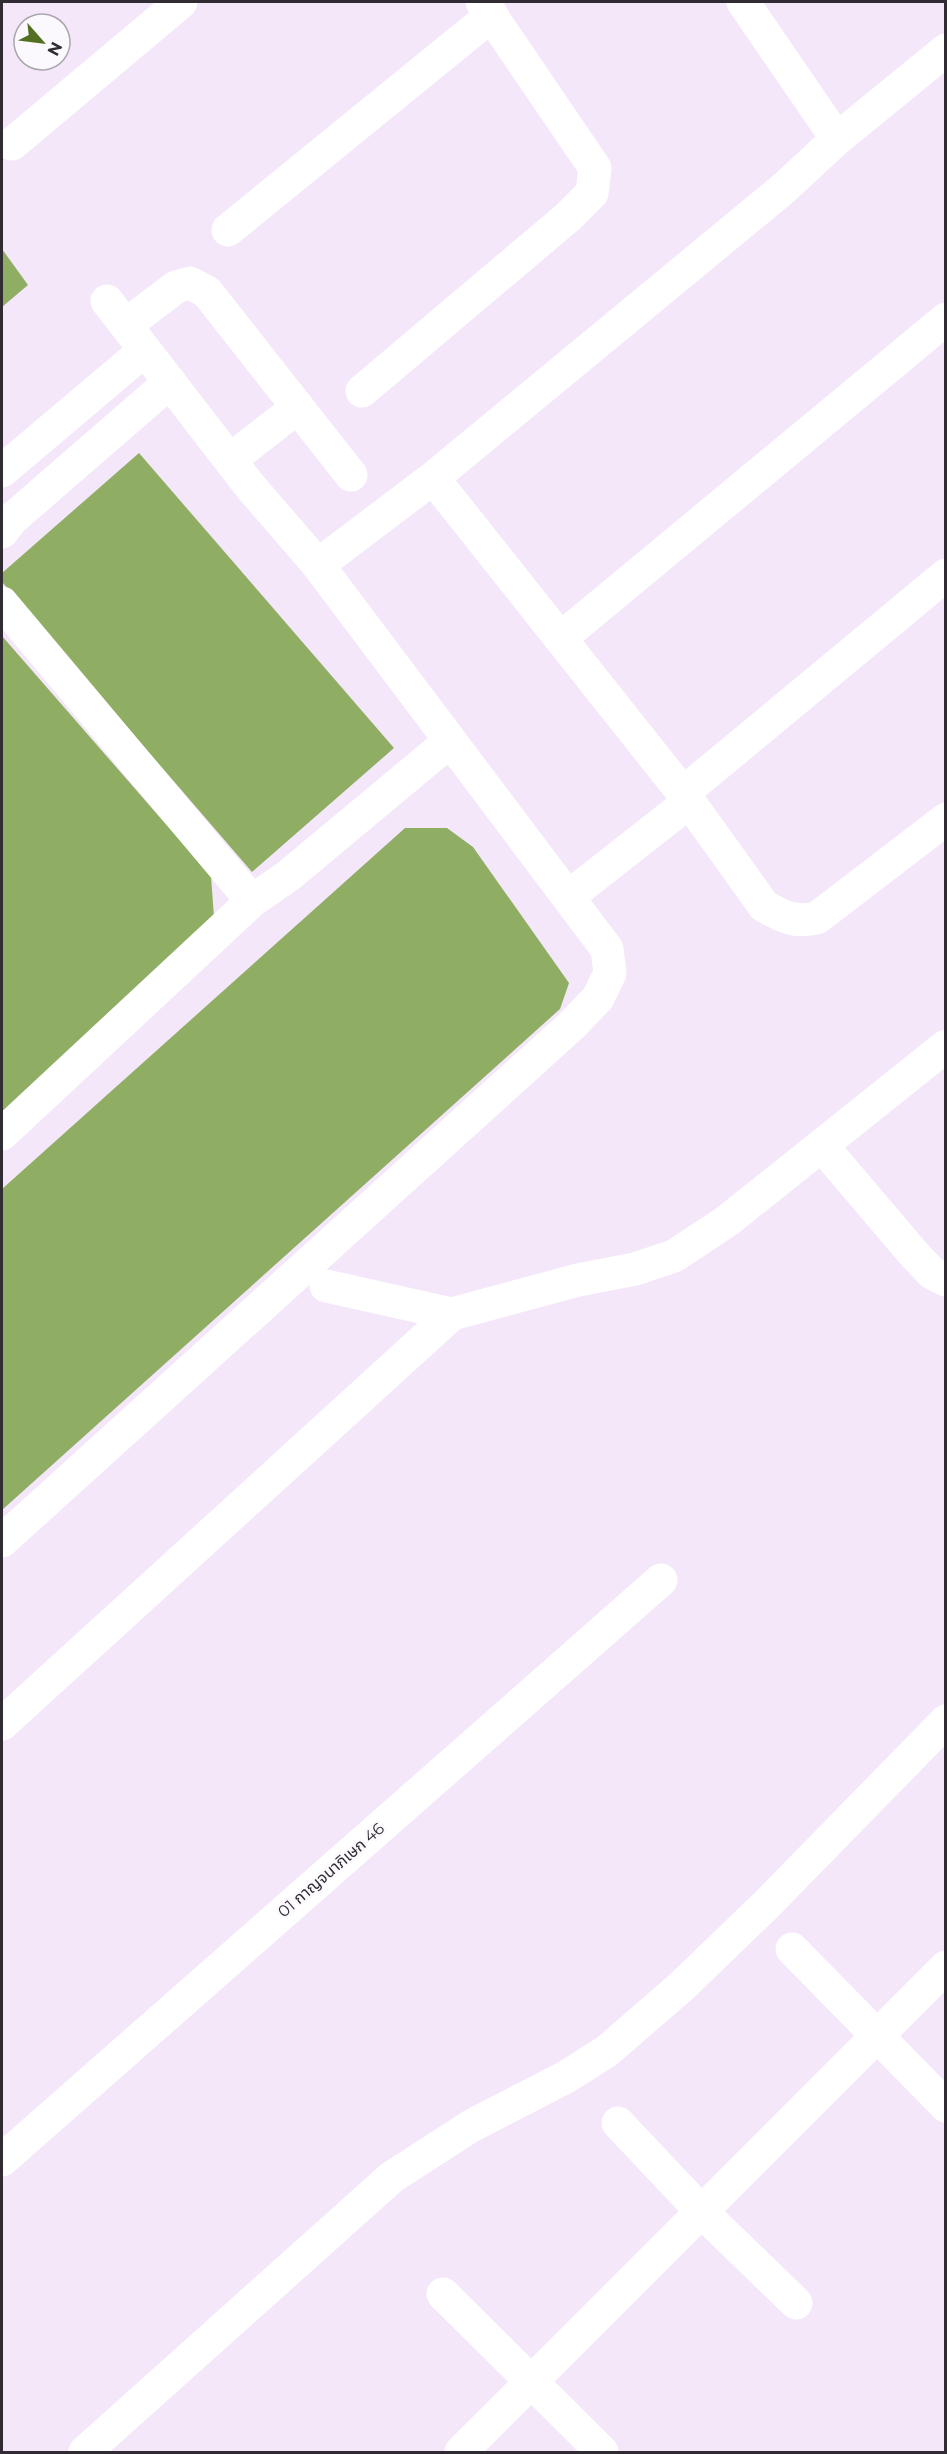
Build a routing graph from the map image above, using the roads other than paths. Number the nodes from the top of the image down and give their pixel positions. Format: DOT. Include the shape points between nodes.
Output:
graph roads {
  1 [pos="181,2"];
  2 [pos="743,2"];
  3 [pos="487,8"];
  4 [pos="945,50"];
  5 [pos="837,139"];
  6 [pos="12,144"];
  7 [pos="228,230"];
  8 [pos="945,319"];
  9 [pos="126,325"];
  10 [pos="170,382"];
  11 [pos="362,391"];
  12 [pos="298,407"];
  13 [pos="230,460"];
  14 [pos="2,471"];
  15 [pos="351,475"];
  16 [pos="433,478"];
  17 [pos="2,532"];
  18 [pos="318,565"];
  19 [pos="945,575"];
  20 [pos="2,603"];
  21 [pos="561,638"];
  22 [pos="450,741"];
  23 [pos="686,798"];
  24 [pos="945,819"];
  25 [pos="568,897"];
  26 [pos="252,901"];
  27 [pos="945,1046"];
  28 [pos="2,1134"];
  29 [pos="823,1147"];
  30 [pos="945,1280"];
  31 [pos="326,1286"];
  32 [pos="452,1314"];
  33 [pos="2,1541"];
  34 [pos="661,1580"];
  35 [pos="945,1721"];
  36 [pos="2,1724"];
  37 [pos="792,1949"];
  38 [pos="945,1967"];
  39 [pos="875,2037"];
  40 [pos="945,2106"];
  41 [pos="618,2123"];
  42 [pos="2,2160"];
  43 [pos="702,2212"];
  44 [pos="443,2294"];
  45 [pos="796,2302"];
  46 [pos="531,2381"];
  47 [pos="84,2452"];
  48 [pos="461,2452"];
  49 [pos="602,2452"];
  1 -- 6 [label="street"];
  2 -- 5 [label="street"];
  3 -- 7 [label="street"];
  3 -- 11 [label="street" via="595,168 592,193"];
  4 -- 5 [label="street"];
  5 -- 16 [label="street" via="783,189"];
  8 -- 21 [label="street"];
  9 -- 10 [label="street"];
  9 -- 12 [label="street" via="176,287 190,283 207,292"];
  9 -- 14 [label="street"];
  10 -- 13 [label="street"];
  10 -- 17 [label="street"];
  12 -- 13 [label="street"];
  12 -- 15 [label="street"];
  13 -- 18 [label="street"];
  16 -- 18 [label="street"];
  16 -- 21 [label="street"];
  18 -- 22 [label="street"];
  19 -- 23 [label="street"];
  20 -- 26 [label="street"];
  21 -- 23 [label="street"];
  22 -- 25 [label="street"];
  22 -- 26 [label="street" via="288,876"];
  23 -- 24 [label="street" via="764,906 784,918 801,922 817,918"];
  23 -- 25 [label="street"];
  25 -- 33 [label="street" via="607,949 610,973 598,998"];
  26 -- 28 [label="street"];
  27 -- 29 [label="street"];
  29 -- 30 [label="street" via="913,1253 932,1273"];
  29 -- 32 [label="street" via="727,1221 674,1256"];
  31 -- 32 [label="street"];
  32 -- 36 [label="street"];
  34 -- 42 [label="street, 01 กาญจนาภิเษก 46"];
  35 -- 47 [label="street" via="766,1905 607,2051 471,2126 392,2177"];
  37 -- 39 [label="street"];
  38 -- 39 [label="street"];
  39 -- 40 [label="street"];
  39 -- 43 [label="street"];
  41 -- 43 [label="street"];
  43 -- 45 [label="street"];
  43 -- 46 [label="street"];
  44 -- 46 [label="street"];
  46 -- 48 [label="street"];
  46 -- 49 [label="street"];
}
